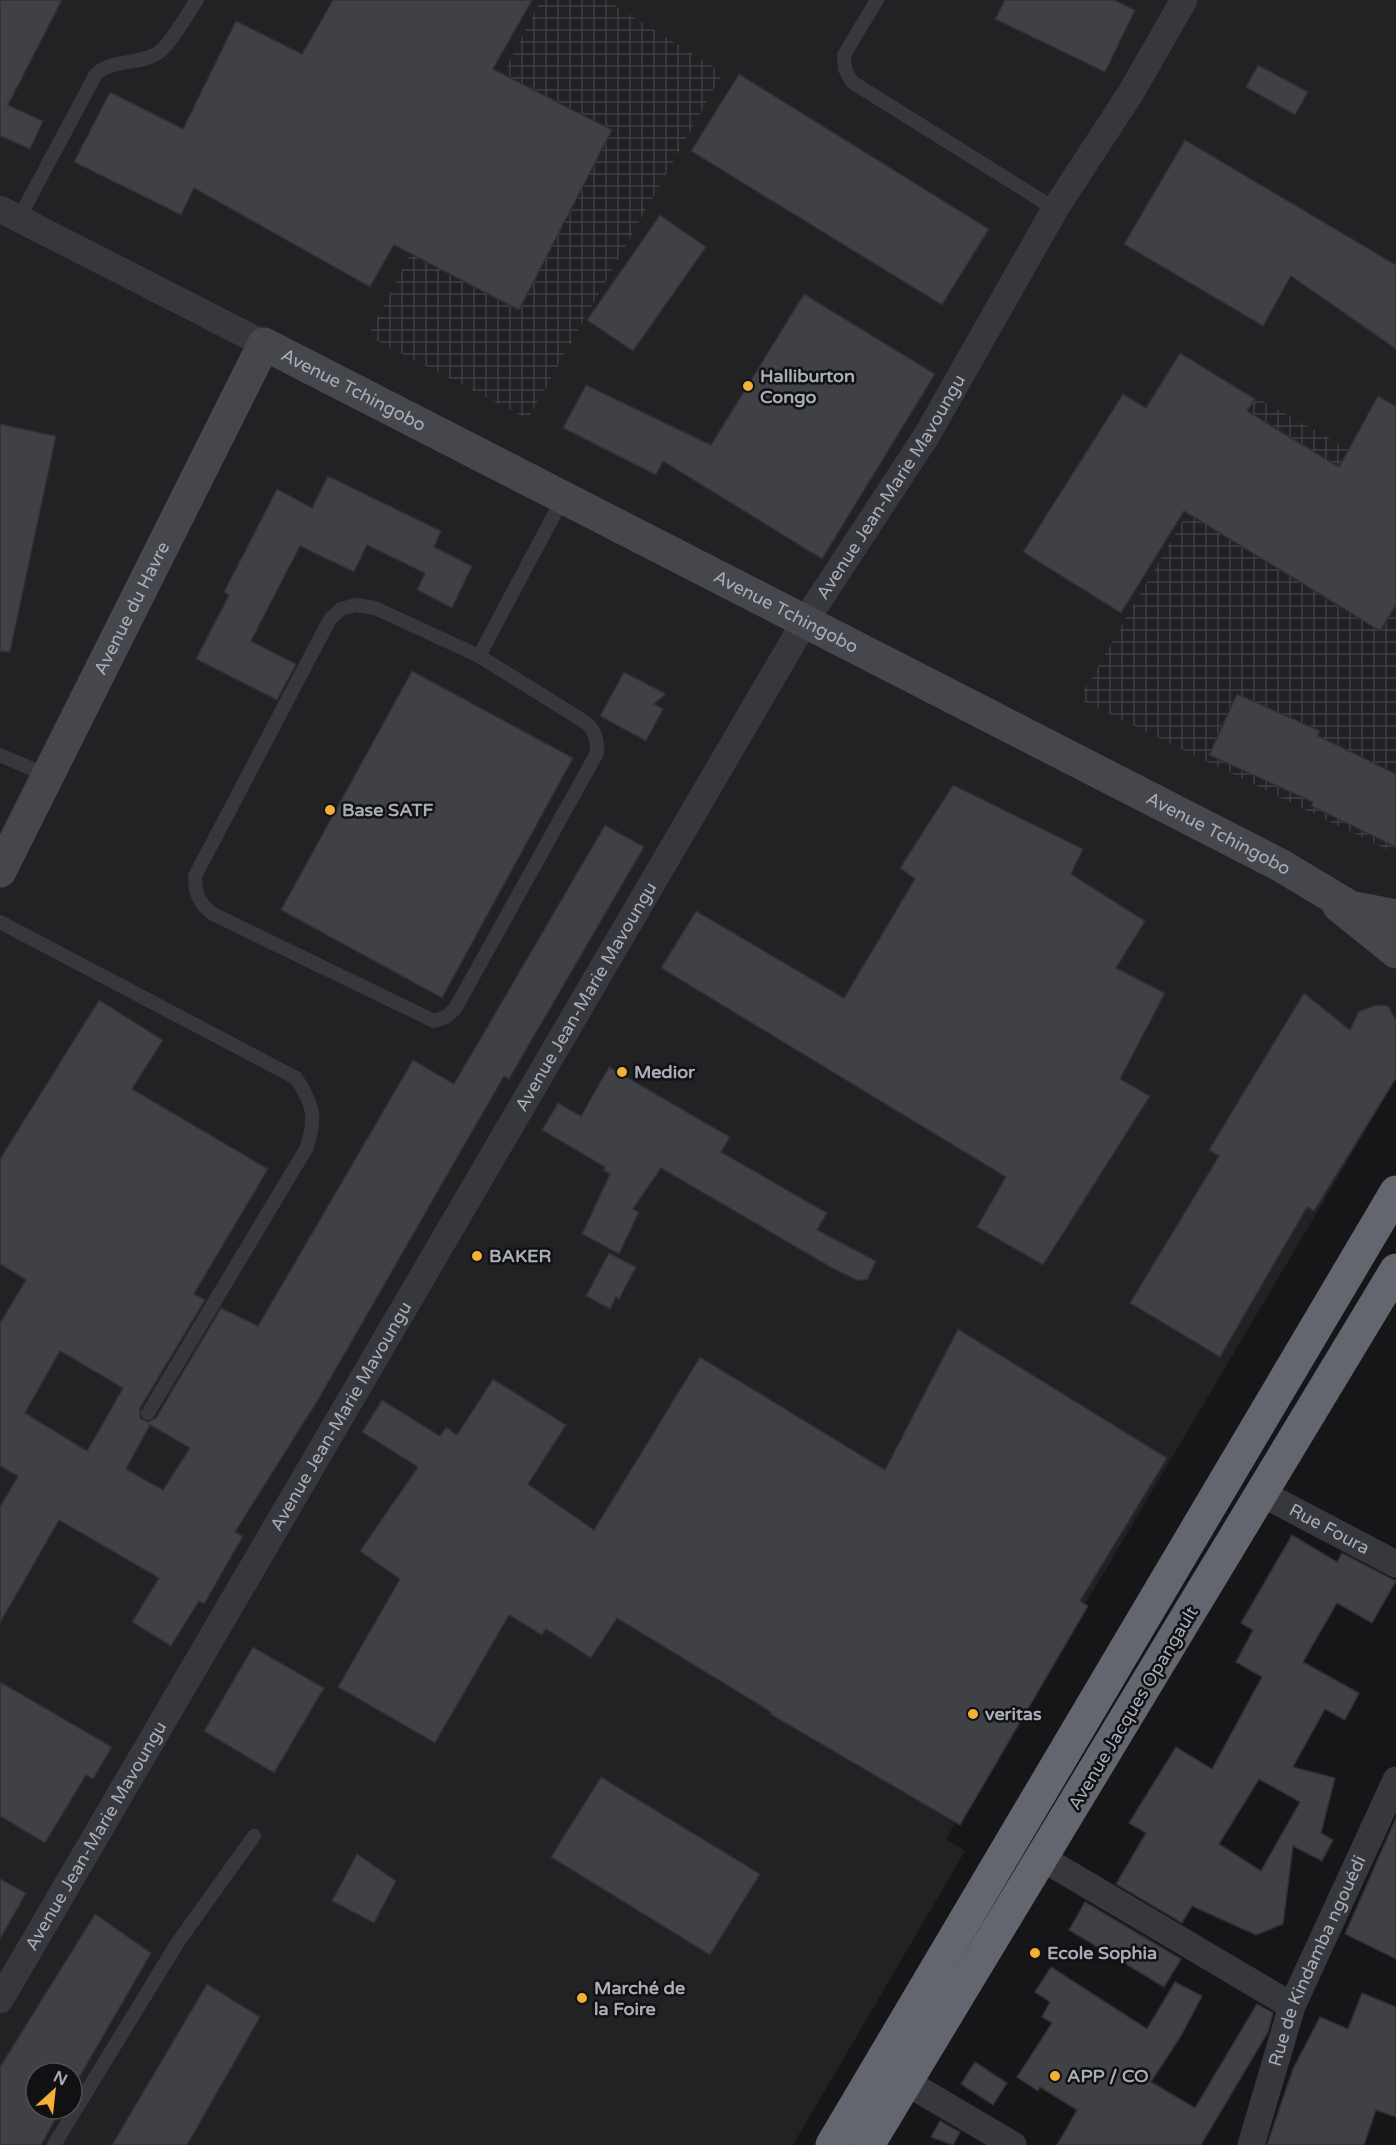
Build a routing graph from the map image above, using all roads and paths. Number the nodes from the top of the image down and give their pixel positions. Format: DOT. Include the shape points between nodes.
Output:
graph roads {
  1 [pos="197,0"];
  2 [pos="877,0"];
  3 [pos="1184,0"];
  4 [pos="1055,209"];
  5 [pos="9,213"];
  6 [pos="264,345"];
  7 [pos="563,498"];
  8 [pos="804,623"];
  9 [pos="479,656"];
  10 [pos="0,755"];
  11 [pos="46,775"];
  12 [pos="0,871"];
  13 [pos="1307,880"];
  14 [pos="1396,916"];
  15 [pos="0,922"];
  16 [pos="1396,952"];
  17 [pos="1396,1192"];
  18 [pos="1396,1270"];
  19 [pos="148,1413"];
  20 [pos="1263,1494"];
  21 [pos="1396,1564"];
  22 [pos="1396,1780"];
  23 [pos="254,1836"];
  24 [pos="1042,1858"];
  25 [pos="0,2000"];
  26 [pos="1292,2006"];
  27 [pos="906,2082"];
  28 [pos="54,2145"];
  29 [pos="832,2145"];
  30 [pos="868,2145"];
  31 [pos="1012,2145"];
  32 [pos="1251,2145"];
  1 -- 5 [label="lane" via="159,52 103,67 96,74"];
  2 -- 4 [label="lane" via="844,55 845,69 852,82"];
  3 -- 4 [label="street, Avenue Jean-Marie Mavoungu" via="1130,94"];
  4 -- 8 [label="street, Avenue Jean-Marie Mavoungu" via="927,435"];
  5 -- 6 [label="street"];
  6 -- 7 [label="street, Avenue Tchingobo"];
  6 -- 11 [label="street, Avenue du Havre"];
  7 -- 8 [label="street, Avenue Tchingobo"];
  7 -- 9 [label="lane"];
  8 -- 13 [label="street, Avenue Tchingobo"];
  8 -- 25 [label="street, Avenue Jean-Marie Mavoungu"];
  9 -- 9 [label="lane" via="375,608 356,605 341,609 330,619 195,876 195,890 202,906 423,1017 434,1021 455,1009 597,753 593,729 585,722"];
  10 -- 11 [label="lane"];
  11 -- 12 [label="street, Avenue du Havre"];
  13 -- 14 [label="street, Avenue Tchingobo" via="1350,907"];
  13 -- 16 [label="street, Avenue Tchingobo"];
  15 -- 19 [label="lane" via="296,1078 308,1097 314,1126 306,1149"];
  17 -- 29 [label="highway"];
  18 -- 20 [label="highway, Avenue Jacques Opangault"];
  20 -- 21 [label="street, Rue Foura"];
  20 -- 24 [label="highway, Avenue Jacques Opangault"];
  22 -- 26 [label="street, Rue de Kindamba ngouédi"];
  23 -- 28 [label="lane" via="178,1942"];
  24 -- 26 [label="street"];
  24 -- 27 [label="highway, Avenue Jacques Opangault"];
  26 -- 32 [label="street, Rue de Kindamba ngouédi"];
  27 -- 30 [label="highway, Avenue Jacques Opangault"];
  27 -- 31 [label="street"];
}
